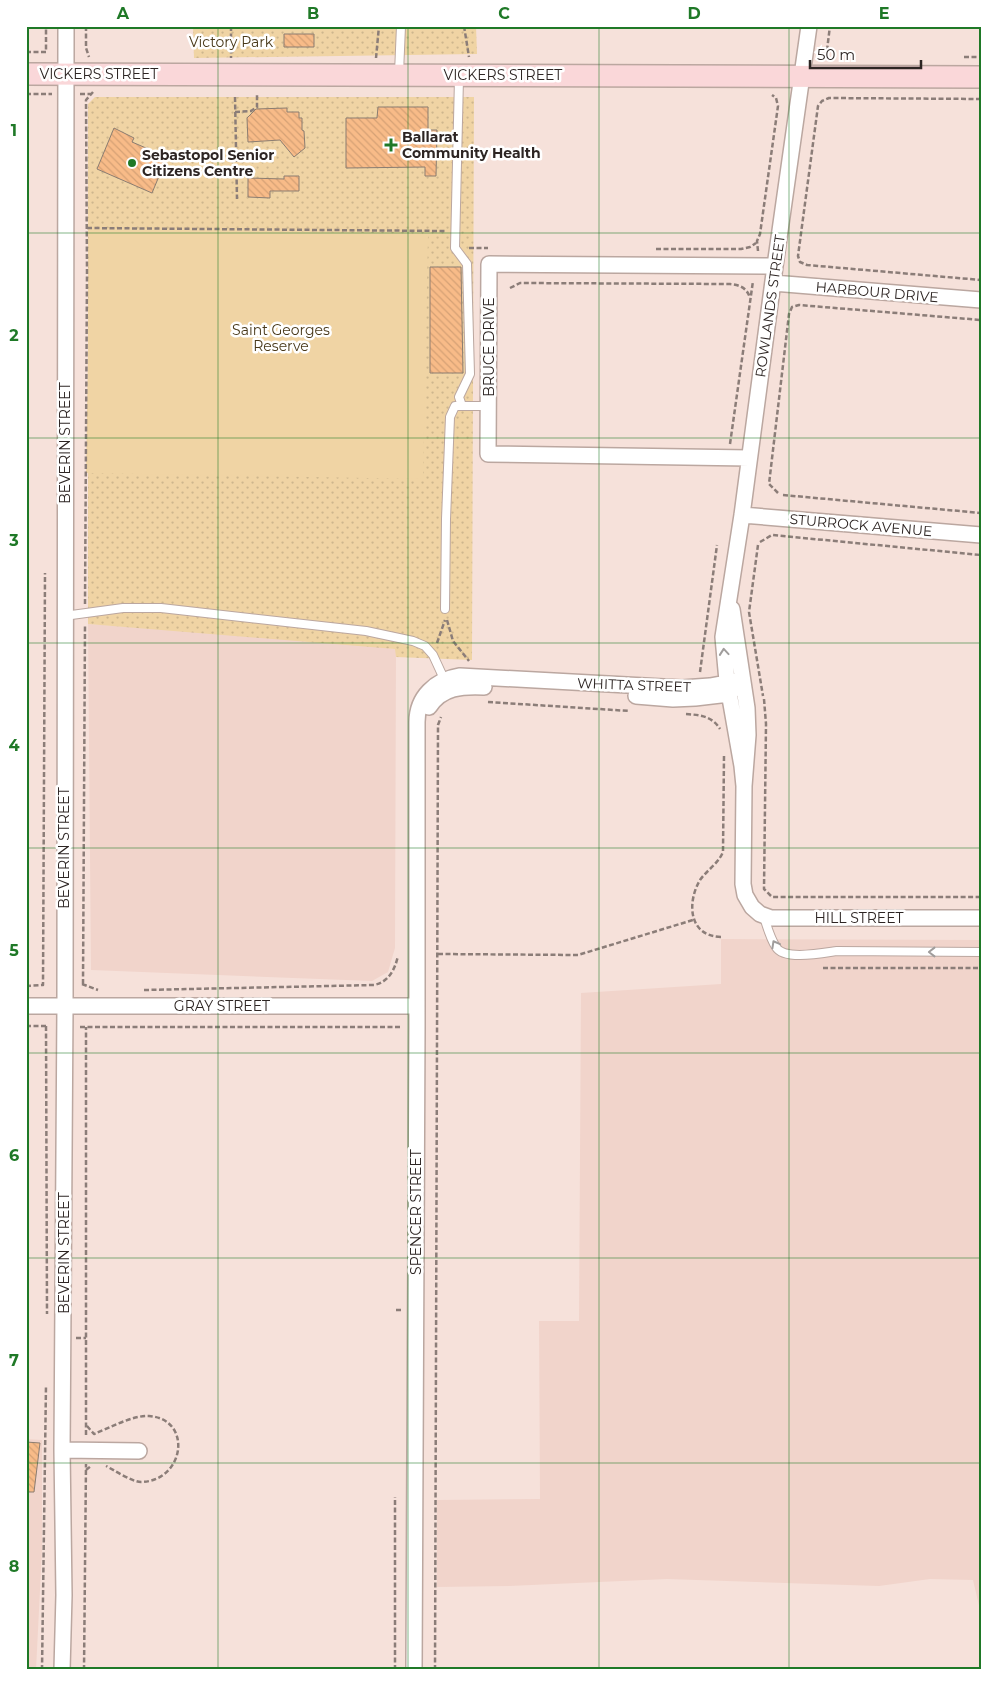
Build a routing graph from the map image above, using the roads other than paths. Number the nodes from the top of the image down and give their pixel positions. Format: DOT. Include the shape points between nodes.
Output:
graph roads {
  1 [pos="66,26"];
  2 [pos="401,26"];
  3 [pos="809,26"];
  4 [pos="465,67"];
  5 [pos="26,74"];
  6 [pos="66,74"];
  7 [pos="399,75"];
  8 [pos="802,76"];
  9 [pos="981,77"];
  10 [pos="775,266"];
  11 [pos="773,283"];
  12 [pos="981,300"];
  13 [pos="462,406"];
  14 [pos="488,406"];
  15 [pos="749,458"];
  16 [pos="742,515"];
  17 [pos="981,535"];
  18 [pos="446,609"];
  19 [pos="64,616"];
  20 [pos="447,685"];
  21 [pos="733,685"];
  22 [pos="433,705"];
  23 [pos="763,916"];
  24 [pos="981,918"];
  25 [pos="981,952"];
  26 [pos="26,1006"];
  27 [pos="65,1006"];
  28 [pos="417,1006"];
  29 [pos="62,1450"];
  30 [pos="139,1452"];
  31 [pos="62,1670"];
  32 [pos="414,1670"];
  1 -- 6 [label="street, BEVERIN STREET"];
  2 -- 7 [label="lane"];
  3 -- 8 [label="street, ROWLANDS STREET"];
  4 -- 7 [label="street, VICKERS STREET"];
  4 -- 8 [label="street, VICKERS STREET"];
  4 -- 13 [label="lane" via="455,231 455,248 468,264 470,374 459,397"];
  5 -- 6 [label="street, VICKERS STREET"];
  6 -- 7 [label="street, VICKERS STREET"];
  6 -- 19 [label="street, BEVERIN STREET"];
  8 -- 9 [label="street, VICKERS STREET"];
  8 -- 10 [label="street, ROWLANDS STREET"];
  10 -- 11 [label="street, ROWLANDS STREET"];
  10 -- 14 [label="street, BRUCE DRIVE" via="489,264"];
  11 -- 12 [label="street, HARBOUR DRIVE"];
  11 -- 15 [label="street, ROWLANDS STREET"];
  13 -- 14 [label="lane"];
  13 -- 18 [label="lane" via="455,406 450,417"];
  14 -- 15 [label="street, BRUCE DRIVE" via="488,454"];
  15 -- 16 [label="street, ROWLANDS STREET"];
  16 -- 17 [label="street, STURROCK AVENUE"];
  16 -- 21 [label="street, ROWLANDS STREET" via="723,637"];
  19 -- 20 [label="lane" via="123,608 161,608 366,631 425,646 433,655"];
  19 -- 27 [label="street, BEVERIN STREET"];
  20 -- 21 [label="street, WHITTA STREET" via="455,688 474,686 695,698"];
  20 -- 21 [label="street, WHITTA STREET" via="456,677 471,676 682,688"];
  20 -- 22 [label="street, WHITTA STREET"];
  21 -- 23 [label="street, ROWLANDS STREET" via="744,786 743,900"];
  22 -- 28 [label="street, SPENCER STREET" via="421,725 418,754"];
  23 -- 24 [label="street, HILL STREET"];
  25 -- 23 [label="lane, one-way" via="785,954 776,947"];
  26 -- 27 [label="street, GRAY STREET"];
  27 -- 28 [label="street, GRAY STREET"];
  27 -- 29 [label="street, BEVERIN STREET"];
  28 -- 32 [label="street, SPENCER STREET"];
  29 -- 30 [label="street"];
  29 -- 31 [label="street, BEVERIN STREET"];
}
